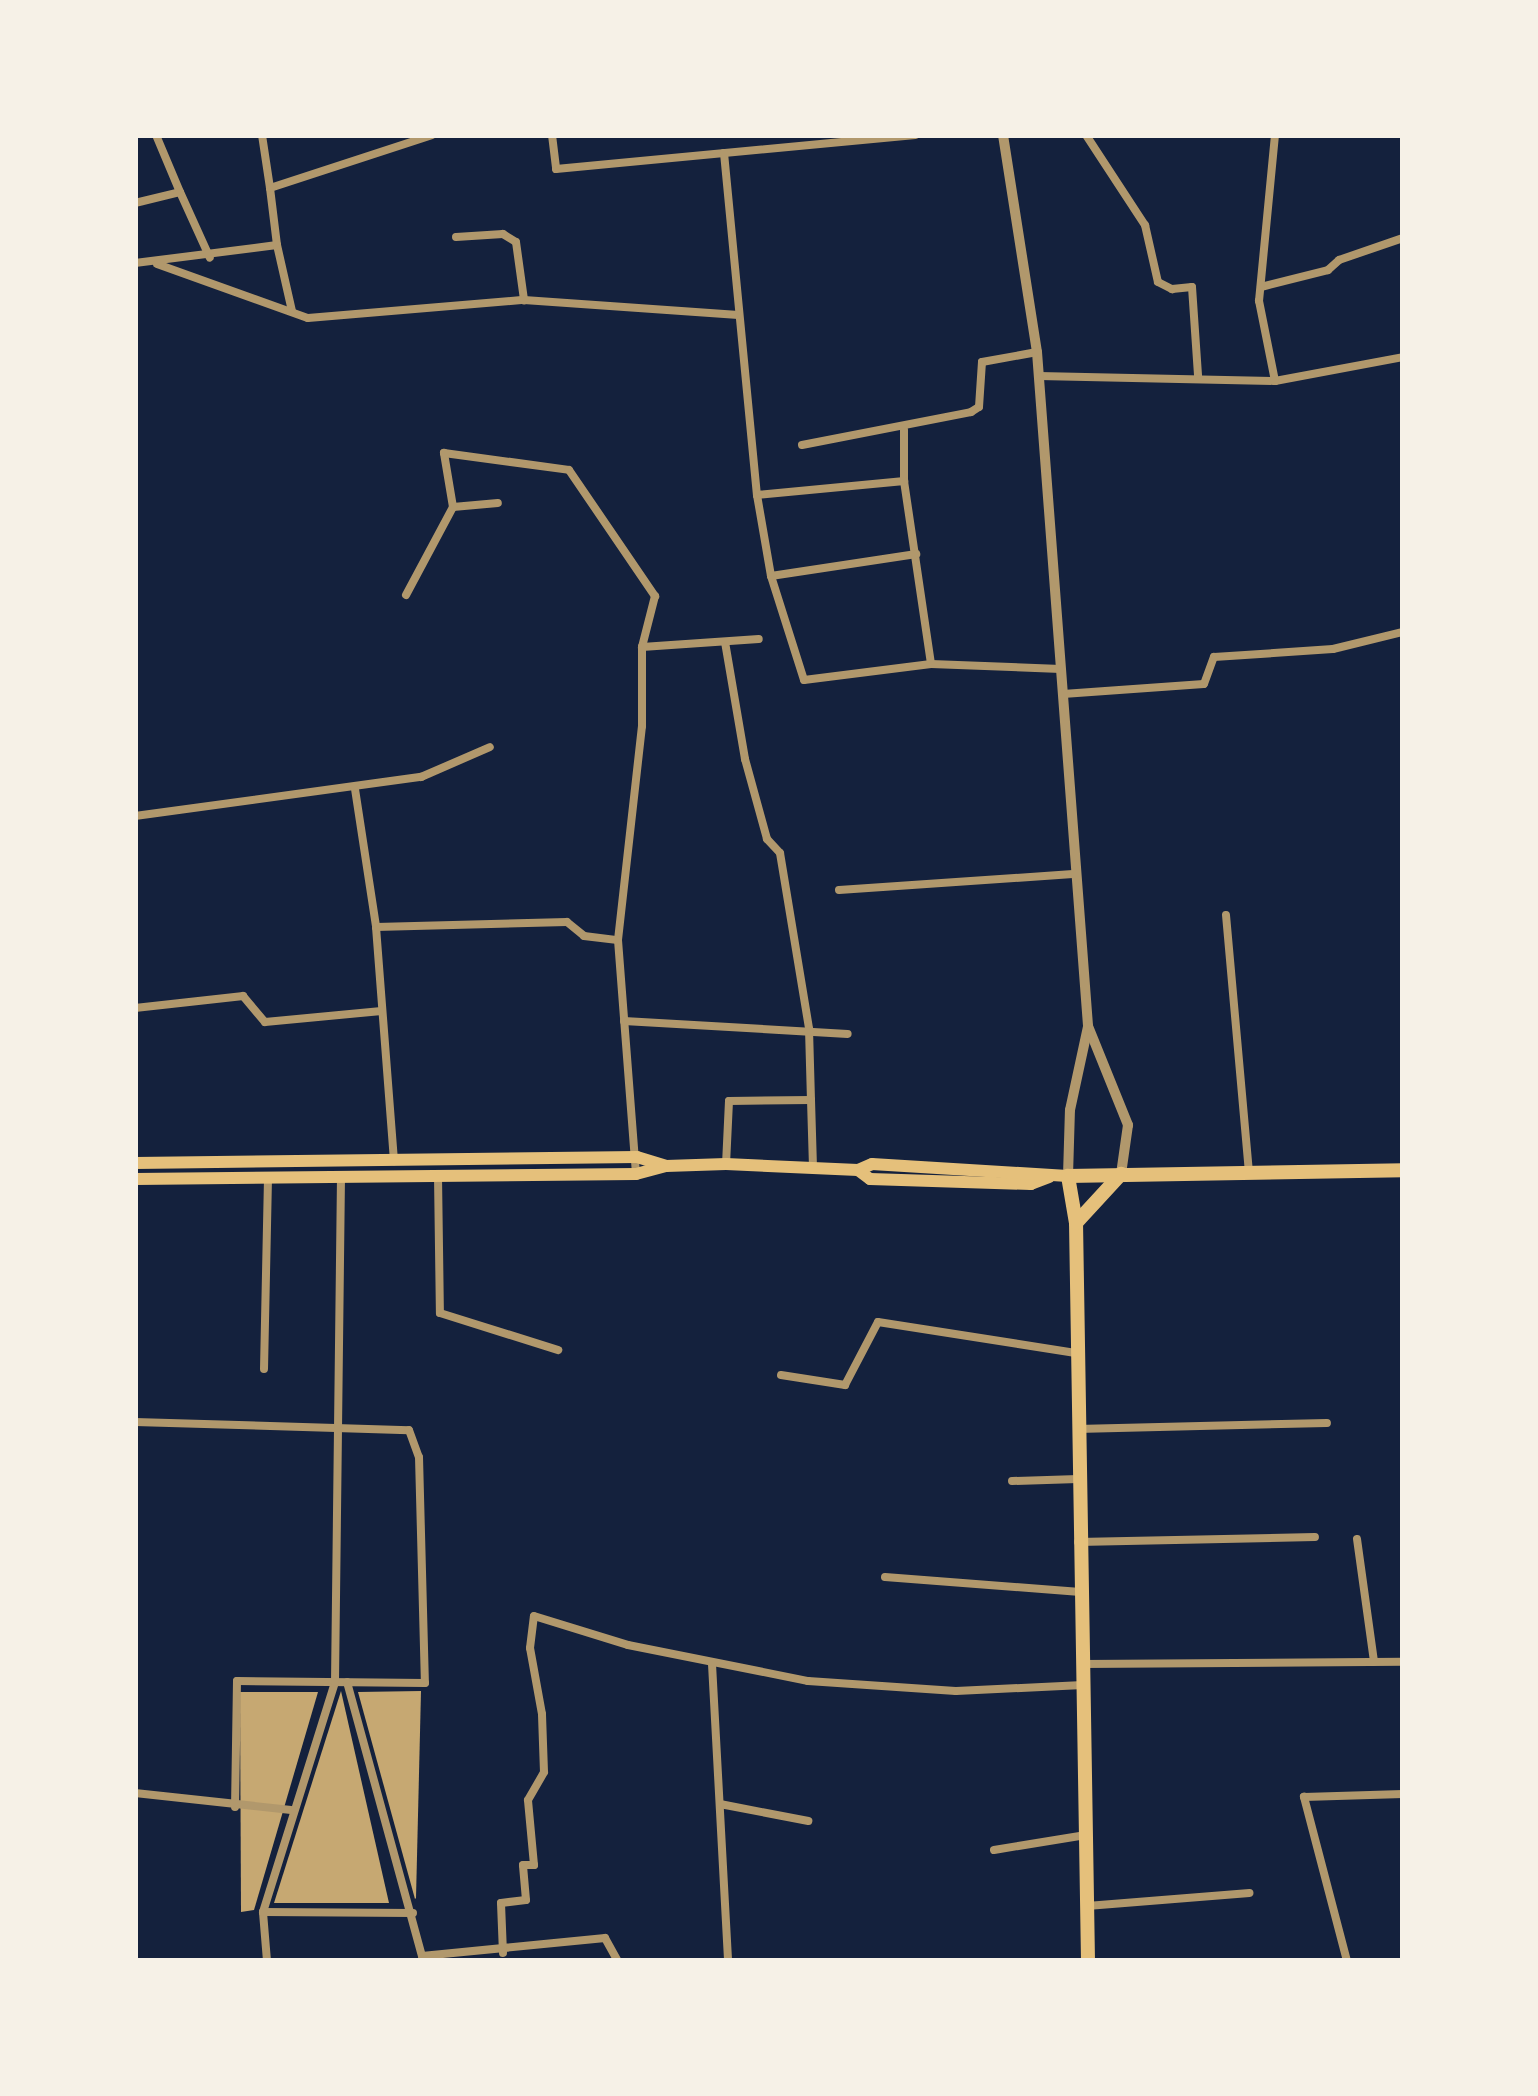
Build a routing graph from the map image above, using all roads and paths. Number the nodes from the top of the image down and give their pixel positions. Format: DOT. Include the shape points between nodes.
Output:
graph roads {
  1 [pos="156,135"];
  2 [pos="262,135"];
  3 [pos="432,135"];
  4 [pos="552,135"];
  5 [pos="915,135"];
  6 [pos="1003,135"];
  7 [pos="1086,135"];
  8 [pos="1275,135"];
  9 [pos="724,154"];
  10 [pos="270,188"];
  11 [pos="180,192"];
  12 [pos="135,203"];
  13 [pos="456,238"];
  14 [pos="1403,238"];
  15 [pos="277,245"];
  16 [pos="210,258"];
  17 [pos="135,264"];
  18 [pos="157,264"];
  19 [pos="1260,287"];
  20 [pos="524,300"];
  21 [pos="292,311"];
  22 [pos="738,315"];
  23 [pos="1037,352"];
  24 [pos="1403,357"];
  25 [pos="1039,376"];
  26 [pos="1198,376"];
  27 [pos="1275,381"];
  28 [pos="904,430"];
  29 [pos="802,445"];
  30 [pos="904,481"];
  31 [pos="757,494"];
  32 [pos="498,502"];
  33 [pos="453,507"];
  34 [pos="916,554"];
  35 [pos="772,576"];
  36 [pos="406,596"];
  37 [pos="1403,632"];
  38 [pos="759,639"];
  39 [pos="725,642"];
  40 [pos="642,647"];
  41 [pos="931,664"];
  42 [pos="1061,669"];
  43 [pos="1063,694"];
  44 [pos="490,747"];
  45 [pos="354,789"];
  46 [pos="135,816"];
  47 [pos="1076,874"];
  48 [pos="839,890"];
  49 [pos="1226,915"];
  50 [pos="376,928"];
  51 [pos="618,940"];
  52 [pos="135,1008"];
  53 [pos="381,1011"];
  54 [pos="624,1021"];
  55 [pos="1088,1026"];
  56 [pos="809,1029"];
  57 [pos="848,1034"];
  58 [pos="812,1100"];
  59 [pos="643,1157"];
  60 [pos="394,1160"];
  61 [pos="135,1163"];
  62 [pos="726,1164"];
  63 [pos="666,1166"];
  64 [pos="813,1166"];
  65 [pos="858,1170"];
  66 [pos="1403,1170"];
  67 [pos="1250,1173"];
  68 [pos="636,1174"];
  69 [pos="1121,1174"];
  70 [pos="268,1176"];
  71 [pos="340,1176"];
  72 [pos="438,1176"];
  73 [pos="1068,1176"];
  74 [pos="1049,1177"];
  75 [pos="135,1179"];
  76 [pos="1076,1223"];
  77 [pos="558,1350"];
  78 [pos="1076,1353"];
  79 [pos="264,1369"];
  80 [pos="781,1375"];
  81 [pos="135,1422"];
  82 [pos="1327,1423"];
  83 [pos="1077,1429"];
  84 [pos="338,1432"];
  85 [pos="1078,1479"];
  86 [pos="1012,1481"];
  87 [pos="1314,1537"];
  88 [pos="1357,1539"];
  89 [pos="1078,1542"];
  90 [pos="885,1577"];
  91 [pos="1080,1592"];
  92 [pos="1374,1662"];
  93 [pos="1403,1662"];
  94 [pos="712,1664"];
  95 [pos="1082,1664"];
  96 [pos="336,1682"];
  97 [pos="347,1682"];
  98 [pos="1083,1685"];
  99 [pos="135,1793"];
  100 [pos="1403,1794"];
  101 [pos="720,1804"];
  102 [pos="235,1806"];
  103 [pos="291,1810"];
  104 [pos="808,1821"];
  105 [pos="1086,1835"];
  106 [pos="994,1850"];
  107 [pos="1249,1894"];
  108 [pos="1087,1906"];
  109 [pos="263,1912"];
  110 [pos="413,1912"];
  111 [pos="502,1953"];
  112 [pos="267,1961"];
  113 [pos="618,1961"];
  114 [pos="728,1961"];
  115 [pos="1088,1961"];
  116 [pos="1346,1961"];
  1 -- 11 [label="street"];
  2 -- 10 [label="street"];
  3 -- 10 [label="street"];
  4 -- 9 [label="street" via="556,169"];
  5 -- 9 [label="street"];
  6 -- 23 [label="street"];
  7 -- 26 [label="street" via="1145,225 1158,282 1172,289 1192,286"];
  8 -- 19 [label="street"];
  9 -- 22 [label="street"];
  10 -- 15 [label="street"];
  11 -- 12 [label="street"];
  11 -- 16 [label="street"];
  13 -- 20 [label="street" via="503,234 516,242"];
  14 -- 19 [label="street" via="1328,270"];
  15 -- 16 [label="street"];
  15 -- 21 [label="street"];
  16 -- 18 [label="street"];
  17 -- 18 [label="street"];
  18 -- 21 [label="street"];
  19 -- 27 [label="street"];
  20 -- 21 [label="street" via="308,318"];
  20 -- 22 [label="street"];
  22 -- 31 [label="street"];
  23 -- 25 [label="street"];
  23 -- 28 [label="street" via="987,358 979,407"];
  24 -- 27 [label="street"];
  25 -- 26 [label="street"];
  25 -- 42 [label="street"];
  26 -- 27 [label="street"];
  28 -- 29 [label="street"];
  28 -- 30 [label="street"];
  30 -- 31 [label="street"];
  30 -- 34 [label="street"];
  31 -- 35 [label="street"];
  32 -- 33 [label="street"];
  33 -- 36 [label="street"];
  33 -- 40 [label="street" via="444,453 568,470 655,596"];
  34 -- 35 [label="street"];
  34 -- 41 [label="street"];
  35 -- 41 [label="street" via="804,680"];
  37 -- 43 [label="street" via="1333,649 1214,657 1204,684"];
  38 -- 39 [label="street"];
  39 -- 40 [label="street"];
  39 -- 56 [label="street" via="745,759 767,838 780,853"];
  40 -- 51 [label="street" via="642,726"];
  41 -- 42 [label="street"];
  42 -- 43 [label="street"];
  43 -- 47 [label="street"];
  44 -- 45 [label="street" via="421,778"];
  45 -- 46 [label="street"];
  45 -- 50 [label="street"];
  47 -- 48 [label="street"];
  47 -- 55 [label="street"];
  49 -- 67 [label="street"];
  50 -- 51 [label="street" via="567,922 584,936"];
  50 -- 53 [label="street"];
  51 -- 54 [label="street"];
  52 -- 53 [label="street" via="243,996 265,1022"];
  53 -- 60 [label="street"];
  54 -- 56 [label="street"];
  54 -- 59 [label="street"];
  55 -- 69 [label="street" via="1128,1125"];
  55 -- 73 [label="street" via="1070,1110"];
  56 -- 57 [label="street"];
  56 -- 58 [label="street"];
  58 -- 62 [label="street" via="729,1101"];
  58 -- 64 [label="street"];
  59 -- 60 [label="main road"];
  59 -- 63 [label="main road"];
  59 -- 68 [label="street"];
  60 -- 61 [label="main road"];
  62 -- 63 [label="main road"];
  62 -- 64 [label="main road"];
  63 -- 68 [label="main road"];
  64 -- 65 [label="main road"];
  65 -- 74 [label="main road" via="872,1164"];
  65 -- 74 [label="main road" via="870,1180 1032,1184"];
  66 -- 67 [label="highway"];
  67 -- 69 [label="highway"];
  68 -- 72 [label="main road"];
  69 -- 73 [label="highway"];
  69 -- 76 [label="highway"];
  70 -- 71 [label="main road"];
  70 -- 75 [label="main road"];
  70 -- 79 [label="street"];
  71 -- 72 [label="main road"];
  71 -- 84 [label="street"];
  72 -- 77 [label="street" via="440,1313"];
  73 -- 74 [label="main road"];
  73 -- 76 [label="highway"];
  76 -- 78 [label="highway"];
  78 -- 80 [label="street" via="878,1322 845,1385"];
  78 -- 83 [label="highway"];
  81 -- 84 [label="street"];
  82 -- 83 [label="street"];
  83 -- 85 [label="highway"];
  84 -- 96 [label="street"];
  84 -- 97 [label="street" via="409,1430 419,1466 425,1683"];
  85 -- 86 [label="street"];
  85 -- 89 [label="highway"];
  87 -- 89 [label="street"];
  88 -- 92 [label="street"];
  89 -- 91 [label="highway"];
  90 -- 91 [label="street"];
  91 -- 95 [label="highway"];
  92 -- 93 [label="street"];
  92 -- 95 [label="street"];
  94 -- 98 [label="street" via="808,1681 956,1691"];
  94 -- 101 [label="street"];
  94 -- 111 [label="street" via="534,1616 530,1648 544,1772 528,1800 534,1865 522,1865 526,1900 501,1903"];
  95 -- 98 [label="highway"];
  96 -- 97 [label="street"];
  96 -- 102 [label="street" via="237,1681"];
  96 -- 103 [label="street"];
  97 -- 110 [label="street"];
  98 -- 105 [label="highway"];
  99 -- 102 [label="street"];
  100 -- 116 [label="street" via="1304,1797"];
  101 -- 104 [label="street"];
  101 -- 114 [label="street"];
  102 -- 103 [label="street"];
  103 -- 109 [label="street"];
  105 -- 106 [label="street"];
  105 -- 108 [label="highway"];
  107 -- 108 [label="street"];
  108 -- 115 [label="highway"];
  109 -- 110 [label="street"];
  109 -- 112 [label="street"];
  110 -- 111 [label="street" via="422,1956"];
  111 -- 113 [label="street" via="605,1938"];
}
